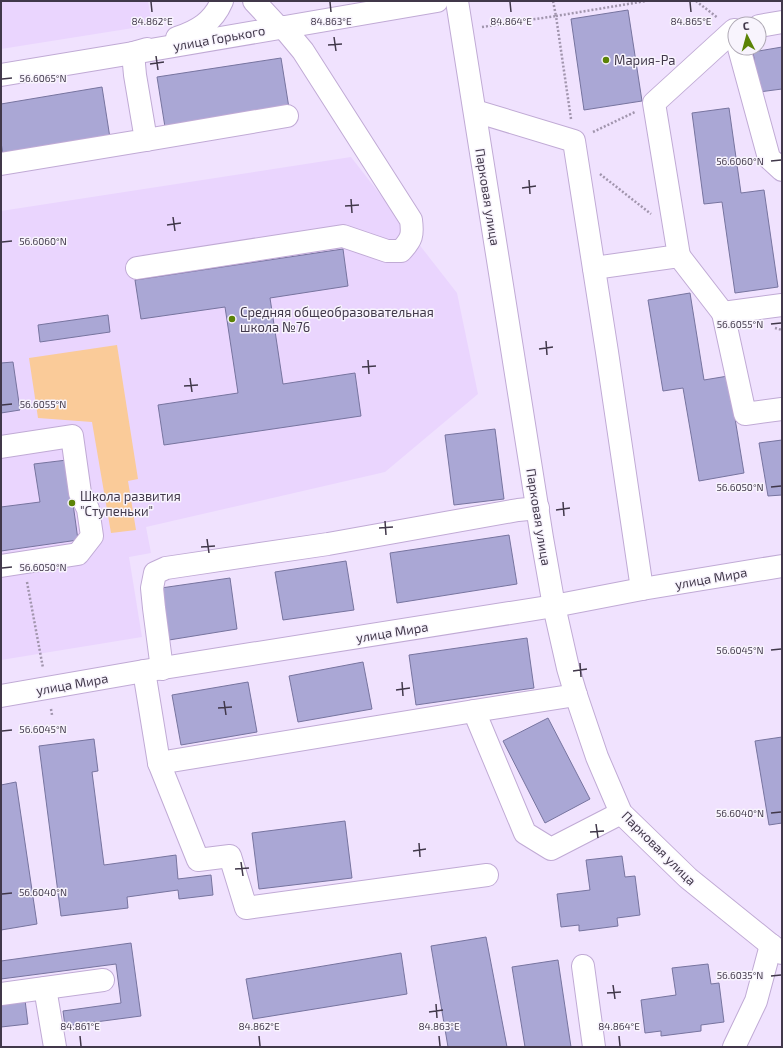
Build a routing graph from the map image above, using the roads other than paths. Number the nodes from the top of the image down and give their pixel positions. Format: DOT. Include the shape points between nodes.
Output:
graph roads {
  1 [pos="222,1"];
  2 [pos="254,1"];
  3 [pos="437,1"];
  4 [pos="457,1"];
  5 [pos="782,22"];
  6 [pos="767,25"];
  7 [pos="281,27"];
  8 [pos="727,43"];
  9 [pos="133,53"];
  10 [pos="742,56"];
  11 [pos="1,75"];
  12 [pos="475,111"];
  13 [pos="287,116"];
  14 [pos="146,140"];
  15 [pos="1,164"];
  16 [pos="782,170"];
  17 [pos="679,256"];
  18 [pos="137,268"];
  19 [pos="594,268"];
  20 [pos="782,305"];
  21 [pos="722,312"];
  22 [pos="782,409"];
  23 [pos="1,447"];
  24 [pos="538,508"];
  25 [pos="1,566"];
  26 [pos="782,566"];
  27 [pos="642,589"];
  28 [pos="554,606"];
  29 [pos="153,670"];
  30 [pos="576,695"];
  31 [pos="1,696"];
  32 [pos="474,711"];
  33 [pos="159,763"];
  34 [pos="621,812"];
  35 [pos="487,875"];
  36 [pos="777,949"];
  37 [pos="583,966"];
  38 [pos="103,980"];
  39 [pos="45,988"];
  40 [pos="1,994"];
  41 [pos="54,1047"];
  42 [pos="594,1047"];
  43 [pos="734,1047"];
  1 -- 9 [label="street" via="208,22 190,34"];
  2 -- 7 [label="street"];
  3 -- 7 [label="street, улица Горького"];
  4 -- 12 [label="street, Парковая улица"];
  5 -- 6 [label="street"];
  7 -- 9 [label="street, улица Горького"];
  7 -- 18 [label="street" via="303,51 411,220 412,231 408,243 401,251 387,251 343,236"];
  8 -- 17 [label="street" via="654,104"];
  9 -- 11 [label="street, улица Горького"];
  9 -- 14 [label="street"];
  10 -- 16 [label="street" via="769,158"];
  12 -- 19 [label="street" via="575,148"];
  12 -- 24 [label="street, Парковая улица"];
  13 -- 14 [label="street"];
  14 -- 15 [label="street"];
  17 -- 19 [label="street"];
  17 -- 21 [label="street"];
  19 -- 27 [label="street"];
  20 -- 21 [label="street"];
  21 -- 22 [label="street" via="745,414"];
  23 -- 25 [label="street" via="72,436 80,493 88,508 92,536 78,554"];
  24 -- 28 [label="street, Парковая улица"];
  24 -- 29 [label="street" via="328,544 166,568 155,572 152,588"];
  26 -- 27 [label="street, улица Мира"];
  27 -- 28 [label="street, улица Мира"];
  28 -- 29 [label="street, улица Мира"];
  28 -- 30 [label="street, Парковая улица"];
  29 -- 31 [label="street, улица Мира"];
  29 -- 33 [label="street"];
  30 -- 32 [label="street"];
  30 -- 34 [label="street, Парковая улица" via="597,757"];
  32 -- 33 [label="street"];
  32 -- 34 [label="street" via="525,833 551,848"];
  33 -- 35 [label="street" via="198,860 230,856 246,908"];
  34 -- 36 [label="street, Парковая улица" via="688,878"];
  36 -- 43 [label="street"];
  37 -- 42 [label="street"];
  38 -- 39 [label="street"];
  39 -- 40 [label="street"];
  39 -- 41 [label="street"];
}
